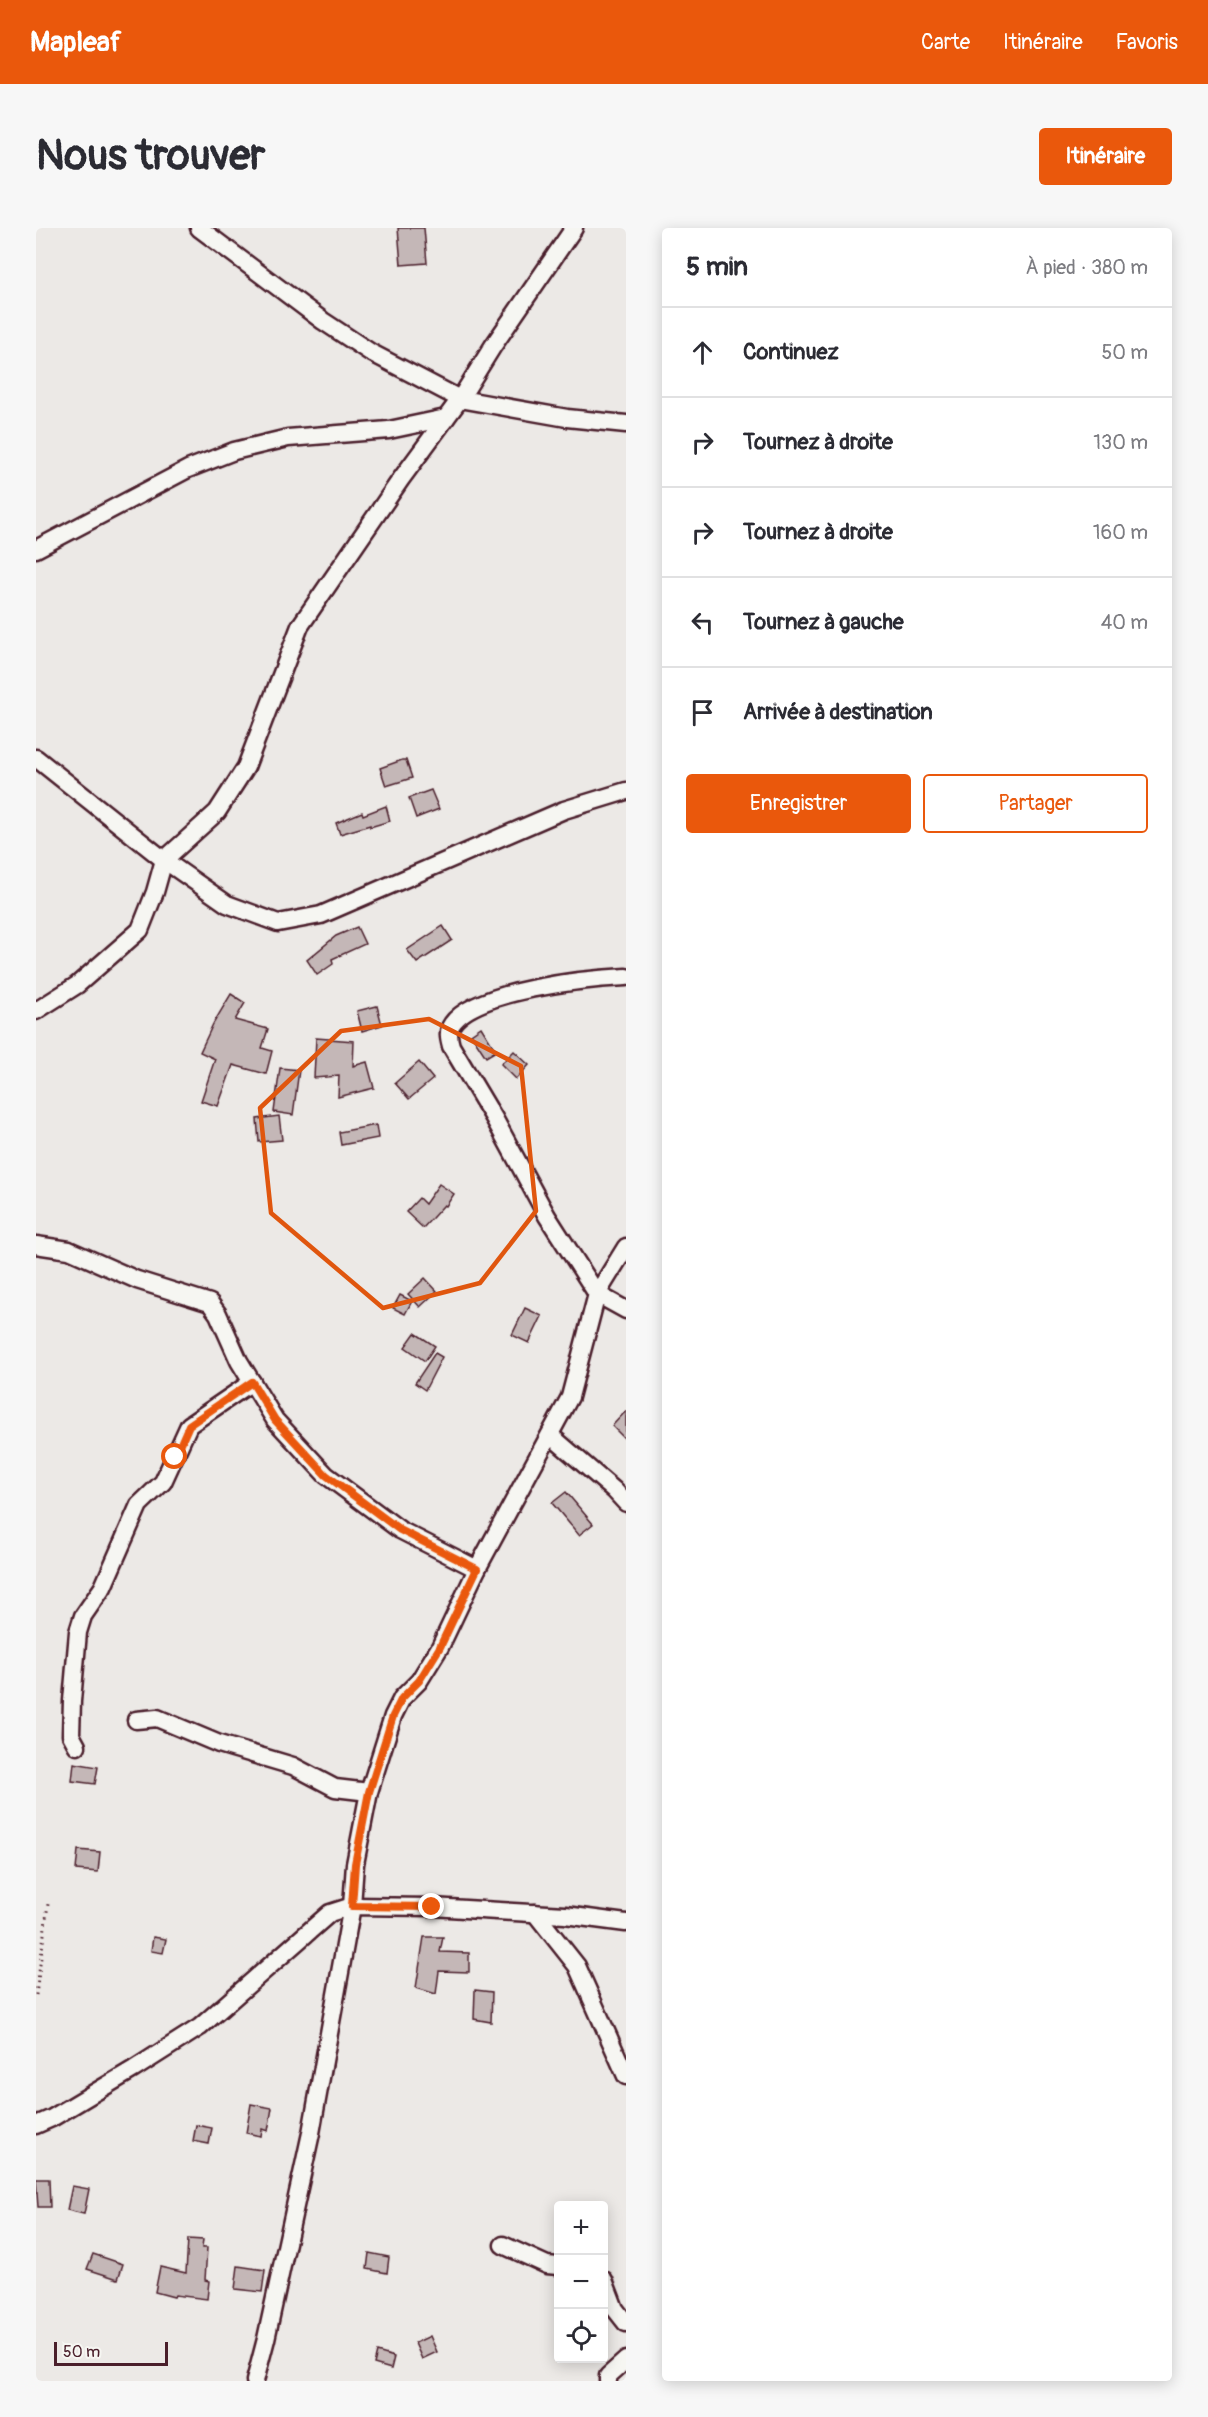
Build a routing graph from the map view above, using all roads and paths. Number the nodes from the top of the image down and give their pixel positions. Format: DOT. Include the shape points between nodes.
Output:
graph roads {
  1 [pos="199,228"];
  2 [pos="574,228"];
  3 [pos="460,399"];
  4 [pos="446,418"];
  5 [pos="626,424"];
  6 [pos="36,549"];
  7 [pos="36,758"];
  8 [pos="626,791"];
  9 [pos="164,860"];
  10 [pos="626,977"];
  11 [pos="36,1011"];
  12 [pos="36,1245"];
  13 [pos="626,1247"];
  14 [pos="597,1294"];
  15 [pos="626,1310"];
  16 [pos="252,1382"];
  17 [pos="550,1435"];
  18 [pos="626,1503"];
  19 [pos="477,1569"];
  20 [pos="136,1720"];
  21 [pos="77,1746"];
  22 [pos="369,1792"];
  23 [pos="48,1904"];
  24 [pos="352,1906"];
  25 [pos="535,1913"];
  26 [pos="626,1923"];
  27 [pos="36,1995"];
  28 [pos="626,2076"];
  29 [pos="36,2125"];
  30 [pos="503,2245"];
  31 [pos="554,2266"];
  32 [pos="608,2292"];
  33 [pos="626,2323"];
  34 [pos="626,2360"];
  35 [pos="255,2381"];
  36 [pos="608,2381"];
  1 -- 3 [label="street" via="370,352"];
  2 -- 3 [label="street"];
  3 -- 4 [label="street"];
  3 -- 5 [label="street"];
  4 -- 6 [label="street" via="389,430 288,438 234,451 188,469"];
  4 -- 9 [label="street" via="300,626 246,766 217,812"];
  7 -- 9 [label="street"];
  8 -- 9 [label="street" via="564,810 321,915 278,924 227,904"];
  9 -- 11 [label="street" via="140,930 77,985"];
  10 -- 14 [label="street" via="492,998 464,1011 450,1025 448,1036 547,1216"];
  12 -- 16 [label="street" via="69,1250 137,1280 210,1303"];
  13 -- 14 [label="street"];
  14 -- 15 [label="street"];
  14 -- 17 [label="street" via="570,1397"];
  16 -- 19 [label="street" via="275,1420 326,1475 400,1530"];
  16 -- 21 [label="street" via="189,1425 162,1482 139,1505 103,1587 83,1616 72,1701 71,1735"];
  17 -- 18 [label="street"];
  17 -- 19 [label="street"];
  19 -- 22 [label="street" via="440,1647 393,1716"];
  20 -- 22 [label="street" via="157,1718 219,1744 293,1766 335,1788"];
  22 -- 24 [label="street" via="355,1864"];
  23 -- 27 [label="path"];
  24 -- 25 [label="street"];
  24 -- 29 [label="street" via="330,1913 200,2026"];
  24 -- 35 [label="street" via="311,2133"];
  25 -- 26 [label="street"];
  25 -- 28 [label="street" via="577,1966"];
  30 -- 31 [label="street"];
  32 -- 33 [label="street"];
  34 -- 36 [label="street" via="608,2376"];
}
